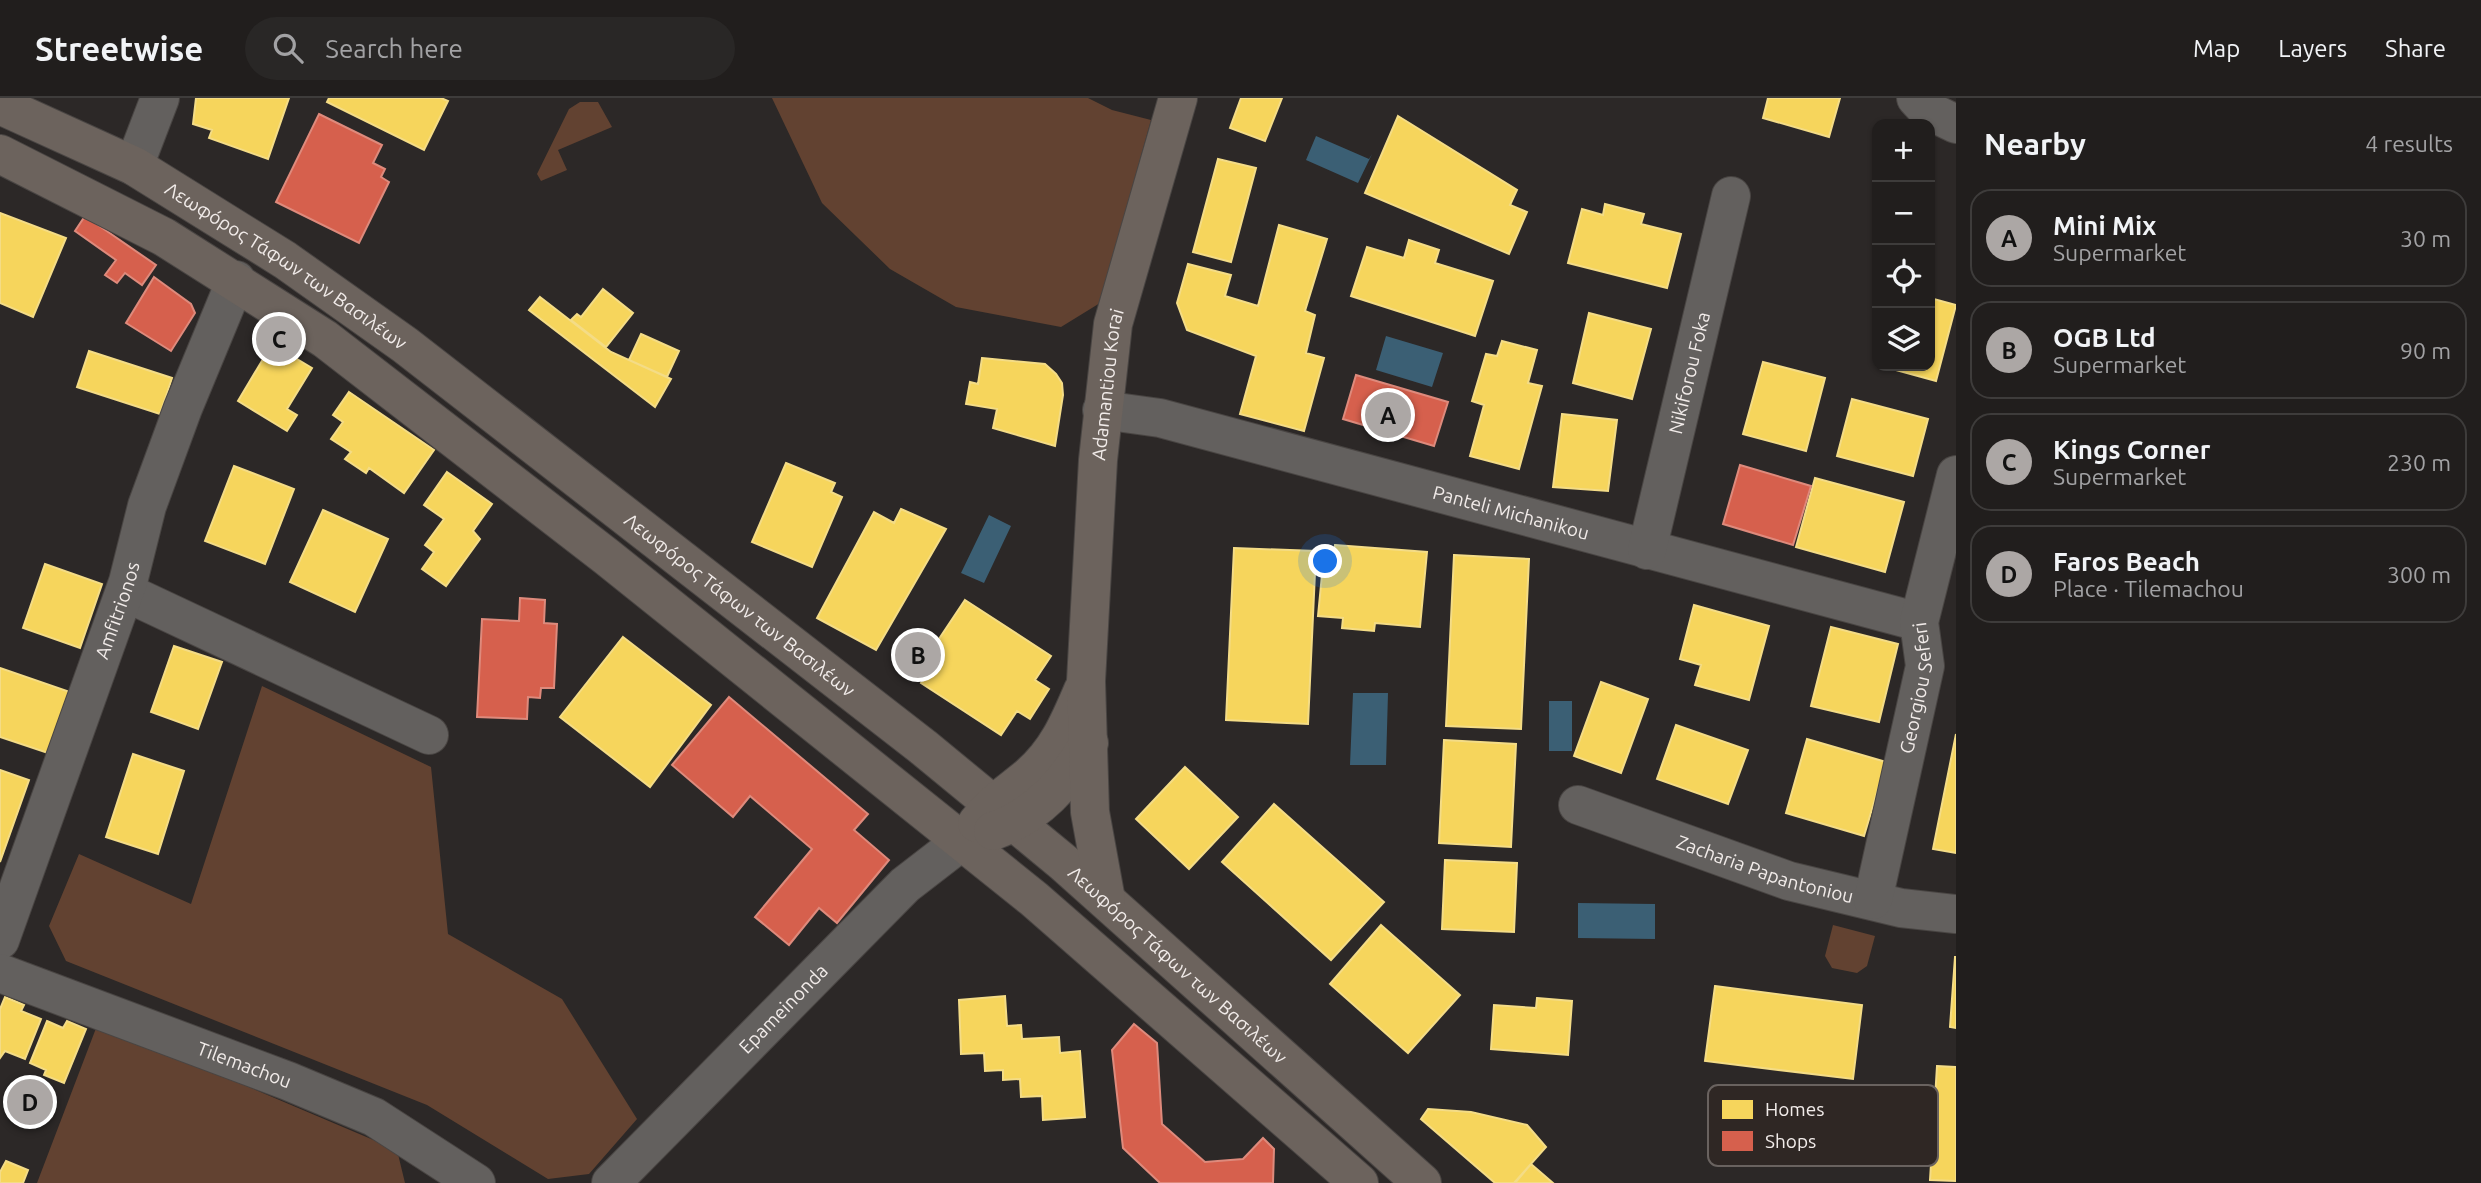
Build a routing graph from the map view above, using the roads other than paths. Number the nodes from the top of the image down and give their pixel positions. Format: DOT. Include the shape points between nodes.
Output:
graph roads {
  1 [pos="160,98"];
  2 [pos="1178,98"];
  3 [pos="1916,98"];
  4 [pos="0,105"];
  5 [pos="1956,124"];
  6 [pos="0,154"];
  7 [pos="134,166"];
  8 [pos="1731,196"];
  9 [pos="236,281"];
  10 [pos="1102,410"];
  11 [pos="1956,475"];
  12 [pos="1647,550"];
  13 [pos="125,592"];
  14 [pos="1919,622"];
  15 [pos="1086,681"];
  16 [pos="429,734"];
  17 [pos="1089,743"];
  18 [pos="1578,805"];
  19 [pos="1003,814"];
  20 [pos="962,841"];
  21 [pos="1106,900"];
  22 [pos="1873,900"];
  23 [pos="1956,914"];
  24 [pos="0,940"];
  25 [pos="0,974"];
  26 [pos="457,1178"];
  27 [pos="611,1183"];
  28 [pos="1359,1183"];
  29 [pos="1422,1183"];
  1 -- 7 [label="street"];
  2 -- 10 [label="main road, Adamantiou Korai" via="1113,324"];
  3 -- 5 [label="street" via="1927,110"];
  4 -- 7 [label="main road, Λεωφόρος Τάφων των Βασιλέων"];
  6 -- 9 [label="main road, Λεωφόρος Τάφων των Βασιλέων" via="89,197"];
  7 -- 19 [label="main road, Λεωφόρος Τάφων των Βασιλέων" via="285,260 405,345"];
  8 -- 12 [label="street, Nikiforou Foka"];
  9 -- 13 [label="street, Amfitrionos" via="174,433"];
  9 -- 20 [label="main road, Λεωφόρος Τάφων των Βασιλέων" via="325,339"];
  10 -- 12 [label="street, Panteli Michanikou" via="1160,418"];
  10 -- 15 [label="main road, Adamantiou Korai"];
  11 -- 14 [label="street, Georgiou Seferi"];
  12 -- 14 [label="street, Panteli Michanikou"];
  13 -- 16 [label="street"];
  13 -- 24 [label="street, Amfitrionos"];
  14 -- 22 [label="street, Georgiou Seferi" via="1925,666"];
  15 -- 17 [label="main road, Adamantiou Korai"];
  15 -- 19 [label="main road, Adamantiou Korai" via="1058,745 1027,778"];
  17 -- 19 [label="main road, Adamantiou Korai" via="1052,796"];
  17 -- 21 [label="main road" via="1090,812"];
  18 -- 22 [label="street, Zacharia Papantoniou" via="1789,881"];
  19 -- 20 [label="main road, Adamantiou Korai"];
  19 -- 21 [label="main road, Λεωφόρος Τάφων των Βασιλέων"];
  20 -- 27 [label="street, Epameinonda" via="905,885"];
  20 -- 28 [label="main road, Λεωφόρος Τάφων των Βασιλέων"];
  21 -- 29 [label="main road, Λεωφόρος Τάφων των Βασιλέων"];
  22 -- 23 [label="street, Zacharia Papantoniou"];
  25 -- 26 [label="street, Tilemachou" via="374,1117"];
}
